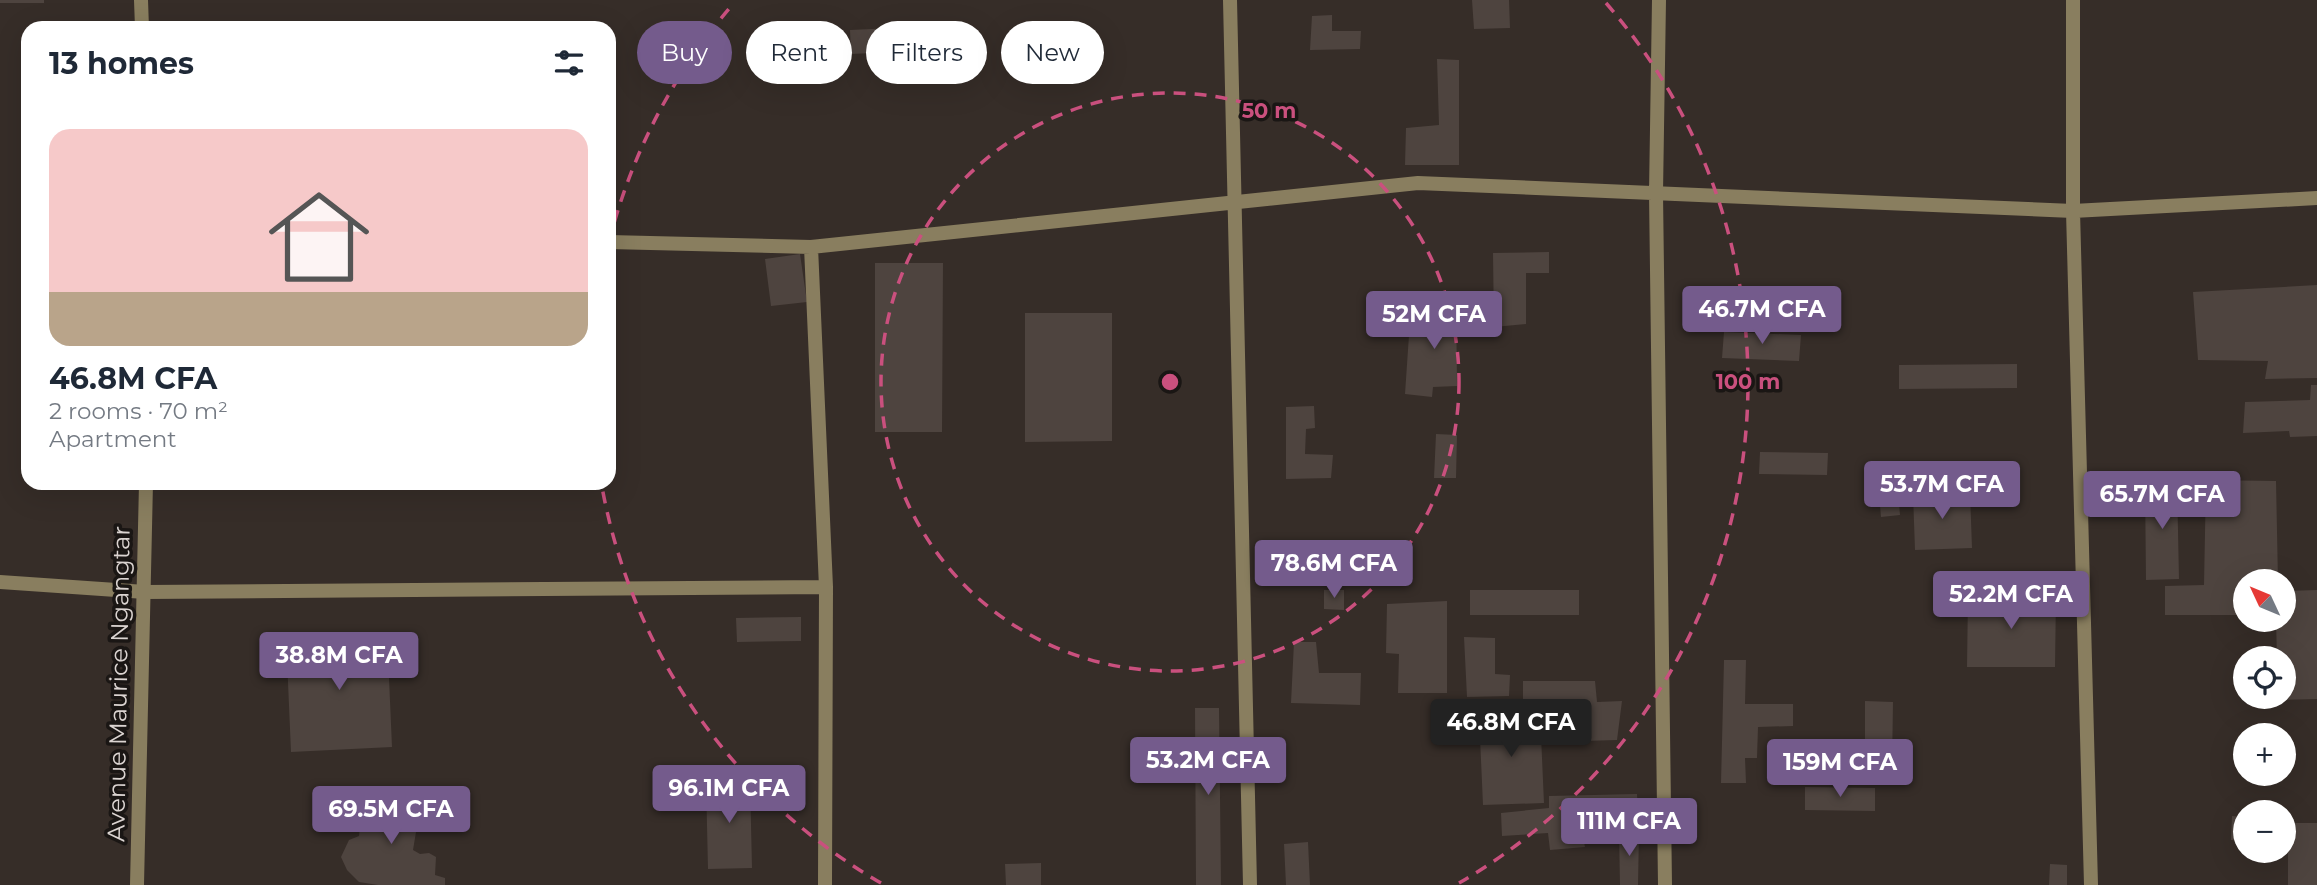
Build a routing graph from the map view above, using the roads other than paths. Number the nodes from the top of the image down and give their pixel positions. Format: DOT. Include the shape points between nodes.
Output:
graph roads {
  1 [pos="141,0"];
  2 [pos="1230,0"];
  3 [pos="1659,0"];
  4 [pos="2073,0"];
  5 [pos="142,21"];
  6 [pos="1656,193"];
  7 [pos="2317,198"];
  8 [pos="1234,202"];
  9 [pos="2073,211"];
  10 [pos="616,242"];
  11 [pos="811,247"];
  12 [pos="146,490"];
  13 [pos="0,582"];
  14 [pos="826,587"];
  15 [pos="145,592"];
  16 [pos="137,885"];
  17 [pos="825,885"];
  18 [pos="1250,885"];
  19 [pos="1665,885"];
  20 [pos="2091,885"];
  1 -- 5 [label="street"];
  2 -- 8 [label="street"];
  3 -- 6 [label="street"];
  4 -- 9 [label="street"];
  6 -- 8 [label="street" via="1418,183"];
  6 -- 9 [label="street"];
  6 -- 19 [label="street"];
  7 -- 9 [label="street"];
  8 -- 11 [label="street"];
  8 -- 18 [label="street"];
  9 -- 20 [label="street"];
  10 -- 11 [label="street"];
  11 -- 14 [label="street"];
  12 -- 15 [label="street, Avenue Maurice Ngangtar"];
  13 -- 15 [label="street"];
  14 -- 15 [label="street"];
  14 -- 17 [label="street"];
  15 -- 16 [label="street, Avenue Maurice Ngangtar"];
}
